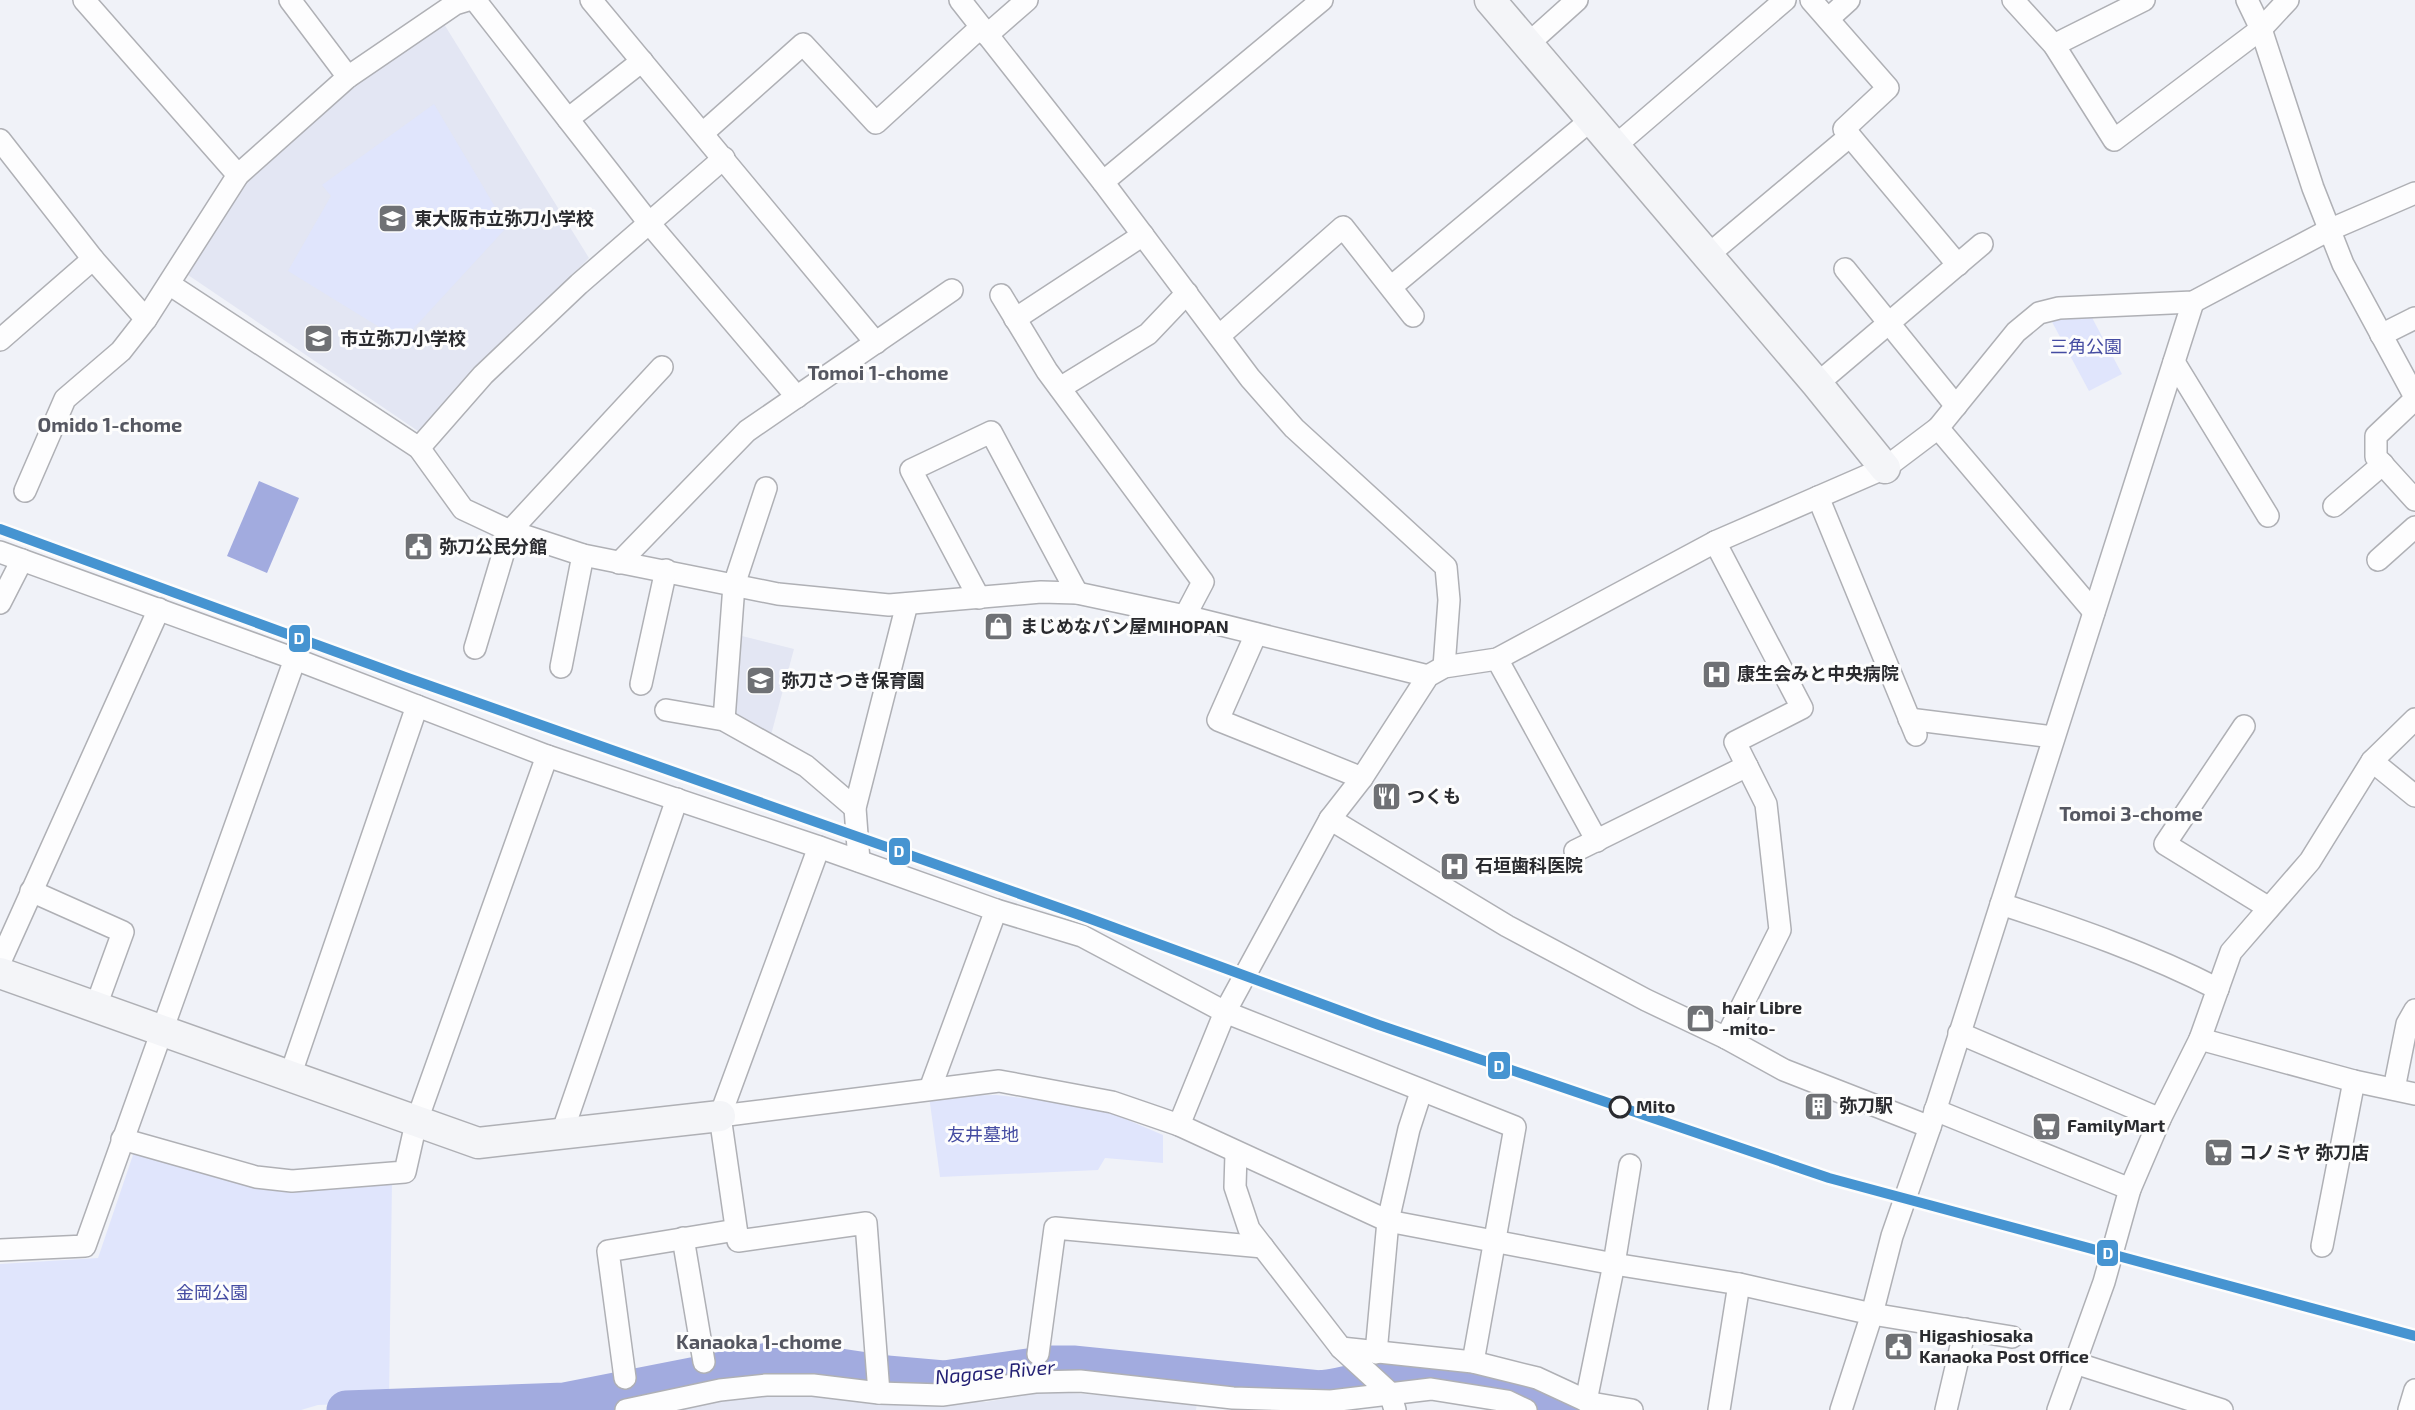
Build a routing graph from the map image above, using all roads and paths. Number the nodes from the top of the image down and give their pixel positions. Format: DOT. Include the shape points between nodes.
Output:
graph roads {
  1 [pos="84,0"];
  2 [pos="290,0"];
  3 [pos="591,0"];
  4 [pos="960,0"];
  5 [pos="1027,0"];
  6 [pos="1322,0"];
  7 [pos="1490,0"];
  8 [pos="1577,0"];
  9 [pos="1785,0"];
  10 [pos="1811,0"];
  11 [pos="1849,0"];
  12 [pos="2144,0"];
  13 [pos="2247,0"];
  14 [pos="2288,0"];
  15 [pos="463,1"];
  16 [pos="2020,3"];
  17 [pos="1828,19"];
  18 [pos="2261,29"];
  19 [pos="984,31"];
  20 [pos="1527,45"];
  21 [pos="2054,45"];
  22 [pos="642,61"];
  23 [pos="348,77"];
  24 [pos="568,119"];
  25 [pos="1592,119"];
  26 [pos="703,133"];
  27 [pos="1850,136"];
  28 [pos="0,140"];
  29 [pos="1614,147"];
  30 [pos="724,158"];
  31 [pos="238,175"];
  32 [pos="1104,182"];
  33 [pos="2415,193"];
  34 [pos="649,223"];
  35 [pos="2329,230"];
  36 [pos="1143,235"];
  37 [pos="1982,244"];
  38 [pos="1708,255"];
  39 [pos="93,259"];
  40 [pos="1958,265"];
  41 [pos="1845,269"];
  42 [pos="169,284"];
  43 [pos="1390,287"];
  44 [pos="952,290"];
  45 [pos="1187,293"];
  46 [pos="1001,295"];
  47 [pos="2193,302"];
  48 [pos="1413,316"];
  49 [pos="2415,318"];
  50 [pos="146,319"];
  51 [pos="1016,319"];
  52 [pos="1888,324"];
  53 [pos="2381,335"];
  54 [pos="1219,336"];
  55 [pos="0,339"];
  56 [pos="876,343"];
  57 [pos="2174,362"];
  58 [pos="662,367"];
  59 [pos="1817,384"];
  60 [pos="1060,388"];
  61 [pos="797,397"];
  62 [pos="2415,398"];
  63 [pos="1956,406"];
  64 [pos="1938,428"];
  65 [pos="419,448"];
  66 [pos="2383,464"];
  67 [pos="1885,468"];
  68 [pos="766,488"];
  69 [pos="25,491"];
  70 [pos="1818,497"];
  71 [pos="2415,500"];
  72 [pos="2334,506"];
  73 [pos="2268,516"];
  74 [pos="2415,527"];
  75 [pos="510,531"];
  76 [pos="1715,542"];
  77 [pos="0,552"];
  78 [pos="583,555"];
  79 [pos="22,560"];
  80 [pos="2378,560"];
  81 [pos="619,562"];
  82 [pos="666,570"];
  83 [pos="734,585"];
  84 [pos="1077,593"];
  85 [pos="979,598"];
  86 [pos="0,603"];
  87 [pos="907,604"];
  88 [pos="159,609"];
  89 [pos="2094,612"];
  90 [pos="1185,616"];
  91 [pos="1256,634"];
  92 [pos="475,648"];
  93 [pos="295,658"];
  94 [pos="1497,659"];
  95 [pos="561,667"];
  96 [pos="1436,671"];
  97 [pos="641,684"];
  98 [pos="417,706"];
  99 [pos="666,710"];
  100 [pos="2415,719"];
  101 [pos="724,720"];
  102 [pos="2244,726"];
  103 [pos="2053,737"];
  104 [pos="548,756"];
  105 [pos="2372,761"];
  106 [pos="1747,766"];
  107 [pos="1362,778"];
  108 [pos="2415,796"];
  109 [pos="677,799"];
  110 [pos="855,808"];
  111 [pos="1330,819"];
  112 [pos="1597,841"];
  113 [pos="819,847"];
  114 [pos="1575,851"];
  115 [pos="859,861"];
  116 [pos="31,891"];
  117 [pos="2001,904"];
  118 [pos="2269,908"];
  119 [pos="996,910"];
  120 [pos="0,962"];
  121 [pos="0,973"];
  122 [pos="2218,989"];
  123 [pos="96,1006"];
  124 [pos="2415,1010"];
  125 [pos="1225,1012"];
  126 [pos="164,1029"];
  127 [pos="1959,1033"];
  128 [pos="1726,1038"];
  129 [pos="2200,1039"];
  130 [pos="290,1076"];
  131 [pos="2354,1081"];
  132 [pos="930,1089"];
  133 [pos="2394,1089"];
  134 [pos="1421,1092"];
  135 [pos="2415,1094"];
  136 [pos="720,1116"];
  137 [pos="1932,1118"];
  138 [pos="2160,1119"];
  139 [pos="416,1123"];
  140 [pos="1179,1125"];
  141 [pos="562,1133"];
  142 [pos="122,1139"];
  143 [pos="1236,1153"];
  144 [pos="1630,1165"];
  145 [pos="2130,1190"];
  146 [pos="1388,1221"];
  147 [pos="736,1230"];
  148 [pos="683,1238"];
  149 [pos="1496,1242"];
  150 [pos="2322,1246"];
  151 [pos="1263,1247"];
  152 [pos="0,1250"];
  153 [pos="1614,1264"];
  154 [pos="1739,1284"];
  155 [pos="1872,1314"];
  156 [pos="1965,1329"];
  157 [pos="2012,1337"];
  158 [pos="1341,1348"];
  159 [pos="1376,1353"];
  160 [pos="1038,1354"];
  161 [pos="704,1362"];
  162 [pos="1473,1362"];
  163 [pos="2074,1363"];
  164 [pos="625,1378"];
  165 [pos="878,1380"];
  166 [pos="2415,1390"];
  167 [pos="1586,1401"];
  168 [pos="1392,1402"];
  169 [pos="1267,1404"];
  170 [pos="1500,1405"];
  171 [pos="626,1410"];
  172 [pos="1526,1410"];
  173 [pos="1632,1410"];
  174 [pos="1719,1410"];
  175 [pos="1841,1410"];
  176 [pos="1946,1410"];
  177 [pos="2058,1410"];
  178 [pos="2222,1410"];
  179 [pos="2409,1410"];
  1 -- 31 [label="street"];
  2 -- 23 [label="street"];
  3 -- 22 [label="street"];
  4 -- 19 [label="street"];
  5 -- 19 [label="street"];
  6 -- 32 [label="street"];
  7 -- 20 [label="street"];
  8 -- 20 [label="street"];
  9 -- 29 [label="street"];
  10 -- 17 [label="street"];
  11 -- 17 [label="street"];
  12 -- 21 [label="street"];
  13 -- 18 [label="street"];
  14 -- 18 [label="street"];
  15 -- 23 [label="street"];
  15 -- 24 [label="street"];
  16 -- 21 [label="street"];
  17 -- 27 [label="street" via="1888,88 1844,129"];
  18 -- 21 [label="street" via="2114,140"];
  18 -- 35 [label="street"];
  19 -- 26 [label="street" via="876,123 803,44"];
  19 -- 32 [label="street"];
  20 -- 25 [label="street"];
  22 -- 24 [label="street"];
  22 -- 26 [label="street"];
  23 -- 31 [label="street"];
  24 -- 34 [label="street"];
  25 -- 29 [label="street"];
  25 -- 43 [label="street"];
  26 -- 30 [label="street"];
  27 -- 38 [label="street"];
  27 -- 40 [label="street"];
  28 -- 39 [label="street"];
  29 -- 38 [label="street"];
  30 -- 34 [label="street"];
  30 -- 56 [label="street"];
  31 -- 42 [label="street"];
  32 -- 36 [label="street"];
  33 -- 35 [label="street"];
  34 -- 61 [label="street"];
  34 -- 65 [label="street" via="483,375"];
  35 -- 47 [label="street"];
  35 -- 53 [label="street"];
  36 -- 45 [label="street"];
  36 -- 51 [label="street"];
  37 -- 40 [label="street"];
  38 -- 59 [label="street"];
  39 -- 50 [label="street"];
  39 -- 55 [label="street"];
  40 -- 52 [label="street"];
  41 -- 52 [label="street"];
  42 -- 50 [label="street"];
  42 -- 65 [label="street"];
  43 -- 48 [label="street"];
  43 -- 54 [label="street" via="1343,227"];
  44 -- 56 [label="street"];
  45 -- 54 [label="street"];
  45 -- 60 [label="street" via="1148,334"];
  46 -- 51 [label="street"];
  47 -- 57 [label="street"];
  47 -- 63 [label="street" via="2059,308 2038,313 2016,332"];
  49 -- 53 [label="street"];
  50 -- 69 [label="street" via="121,351 65,399"];
  51 -- 60 [label="street"];
  52 -- 59 [label="street"];
  52 -- 63 [label="street"];
  53 -- 62 [label="street"];
  54 -- 96 [label="street" via="1294,428 1446,567 1449,600"];
  56 -- 61 [label="street"];
  57 -- 73 [label="street"];
  57 -- 89 [label="street"];
  58 -- 75 [label="street"];
  59 -- 67 [label="street"];
  60 -- 90 [label="street" via="1203,582"];
  61 -- 81 [label="street" via="747,431"];
  62 -- 66 [label="street" via="2376,436 2376,457"];
  63 -- 64 [label="street"];
  64 -- 67 [label="street"];
  64 -- 89 [label="street"];
  65 -- 75 [label="street" via="463,509"];
  66 -- 71 [label="street"];
  66 -- 72 [label="street"];
  67 -- 70 [label="street"];
  68 -- 83 [label="street"];
  70 -- 76 [label="street"];
  70 -- 103 [label="street" via="1912,727"];
  74 -- 80 [label="street"];
  75 -- 78 [label="street"];
  75 -- 92 [label="street"];
  76 -- 94 [label="street"];
  76 -- 106 [label="street" via="1802,708 1735,742"];
  77 -- 79 [label="street"];
  78 -- 81 [label="street"];
  78 -- 95 [label="street"];
  79 -- 86 [label="street"];
  79 -- 88 [label="street"];
  81 -- 82 [label="street"];
  82 -- 83 [label="street"];
  82 -- 97 [label="street"];
  83 -- 87 [label="street" via="778,594"];
  83 -- 101 [label="street"];
  84 -- 85 [label="street"];
  84 -- 85 [label="street" via="991,432 911,470"];
  84 -- 90 [label="street"];
  85 -- 87 [label="street"];
  87 -- 110 [label="street"];
  88 -- 93 [label="street"];
  88 -- 116 [label="street"];
  89 -- 103 [label="street"];
  90 -- 91 [label="street"];
  91 -- 96 [label="street"];
  91 -- 107 [label="street" via="1218,720"];
  93 -- 98 [label="street"];
  93 -- 126 [label="street"];
  94 -- 96 [label="street"];
  94 -- 112 [label="street"];
  96 -- 107 [label="street"];
  98 -- 104 [label="street"];
  98 -- 130 [label="street"];
  99 -- 101 [label="street"];
  100 -- 105 [label="street"];
  101 -- 110 [label="street" via="806,766"];
  102 -- 118 [label="street" via="2165,844"];
  103 -- 117 [label="street"];
  104 -- 109 [label="street"];
  104 -- 139 [label="street"];
  105 -- 108 [label="street"];
  105 -- 118 [label="street" via="2310,861"];
  106 -- 112 [label="street"];
  106 -- 128 [label="street" via="1766,804 1780,930"];
  107 -- 111 [label="street"];
  109 -- 113 [label="street"];
  109 -- 141 [label="street"];
  110 -- 115 [label="street"];
  111 -- 125 [label="street"];
  111 -- 128 [label="street" via="1507,926"];
  112 -- 114 [label="street"];
  113 -- 115 [label="street"];
  113 -- 136 [label="street"];
  115 -- 119 [label="street"];
  116 -- 120 [label="street"];
  116 -- 123 [label="street" via="123,932"];
  117 -- 122 [label="street" via="2173,965"];
  117 -- 127 [label="street"];
  118 -- 122 [label="street" via="2231,952"];
  119 -- 125 [label="street" via="1082,936"];
  119 -- 132 [label="street"];
  121 -- 123 [label="street"];
  122 -- 129 [label="street"];
  123 -- 126 [label="street"];
  124 -- 133 [label="street" via="2407,1024"];
  125 -- 134 [label="street"];
  125 -- 140 [label="street"];
  126 -- 130 [label="street"];
  126 -- 142 [label="street"];
  127 -- 137 [label="street"];
  127 -- 138 [label="street"];
  128 -- 137 [label="street" via="1784,1070"];
  129 -- 131 [label="street"];
  129 -- 138 [label="street"];
  130 -- 139 [label="street"];
  131 -- 133 [label="street"];
  131 -- 150 [label="street"];
  132 -- 136 [label="street"];
  132 -- 140 [label="street" via="999,1081 1112,1102"];
  133 -- 135 [label="street"];
  134 -- 146 [label="street"];
  134 -- 149 [label="street" via="1515,1126"];
  136 -- 141 [label="street"];
  136 -- 147 [label="street"];
  137 -- 145 [label="street"];
  137 -- 155 [label="street" via="1892,1236"];
  138 -- 145 [label="street"];
  139 -- 141 [label="street" via="478,1143"];
  139 -- 142 [label="street" via="405,1172 292,1181 256,1177"];
  140 -- 143 [label="street"];
  142 -- 152 [label="street" via="85,1246"];
  143 -- 146 [label="street"];
  143 -- 151 [label="street" via="1235,1187 1249,1229"];
  144 -- 153 [label="street"];
  145 -- 163 [label="street" via="2104,1282"];
  146 -- 149 [label="street"];
  146 -- 159 [label="street"];
  147 -- 148 [label="street"];
  147 -- 165 [label="street" via="738,1241 866,1223"];
  148 -- 161 [label="street"];
  148 -- 164 [label="street" via="608,1251"];
  149 -- 153 [label="street"];
  149 -- 162 [label="street"];
  151 -- 158 [label="street"];
  151 -- 160 [label="street" via="1055,1227"];
  153 -- 154 [label="street"];
  153 -- 167 [label="street"];
  154 -- 155 [label="street"];
  154 -- 174 [label="street"];
  155 -- 156 [label="street"];
  155 -- 175 [label="street"];
  156 -- 157 [label="street"];
  156 -- 176 [label="street"];
  158 -- 159 [label="street"];
  158 -- 168 [label="street"];
  159 -- 162 [label="street"];
  162 -- 167 [label="street" via="1537,1378"];
  163 -- 177 [label="street"];
  163 -- 178 [label="street"];
  165 -- 169 [label="street" via="942,1395 1035,1382 1080,1381"];
  165 -- 171 [label="street" via="720,1390"];
  166 -- 179 [label="street"];
  167 -- 173 [label="street"];
  168 -- 169 [label="street"];
  168 -- 170 [label="street" via="1431,1389"];
  170 -- 172 [label="street"];
}
